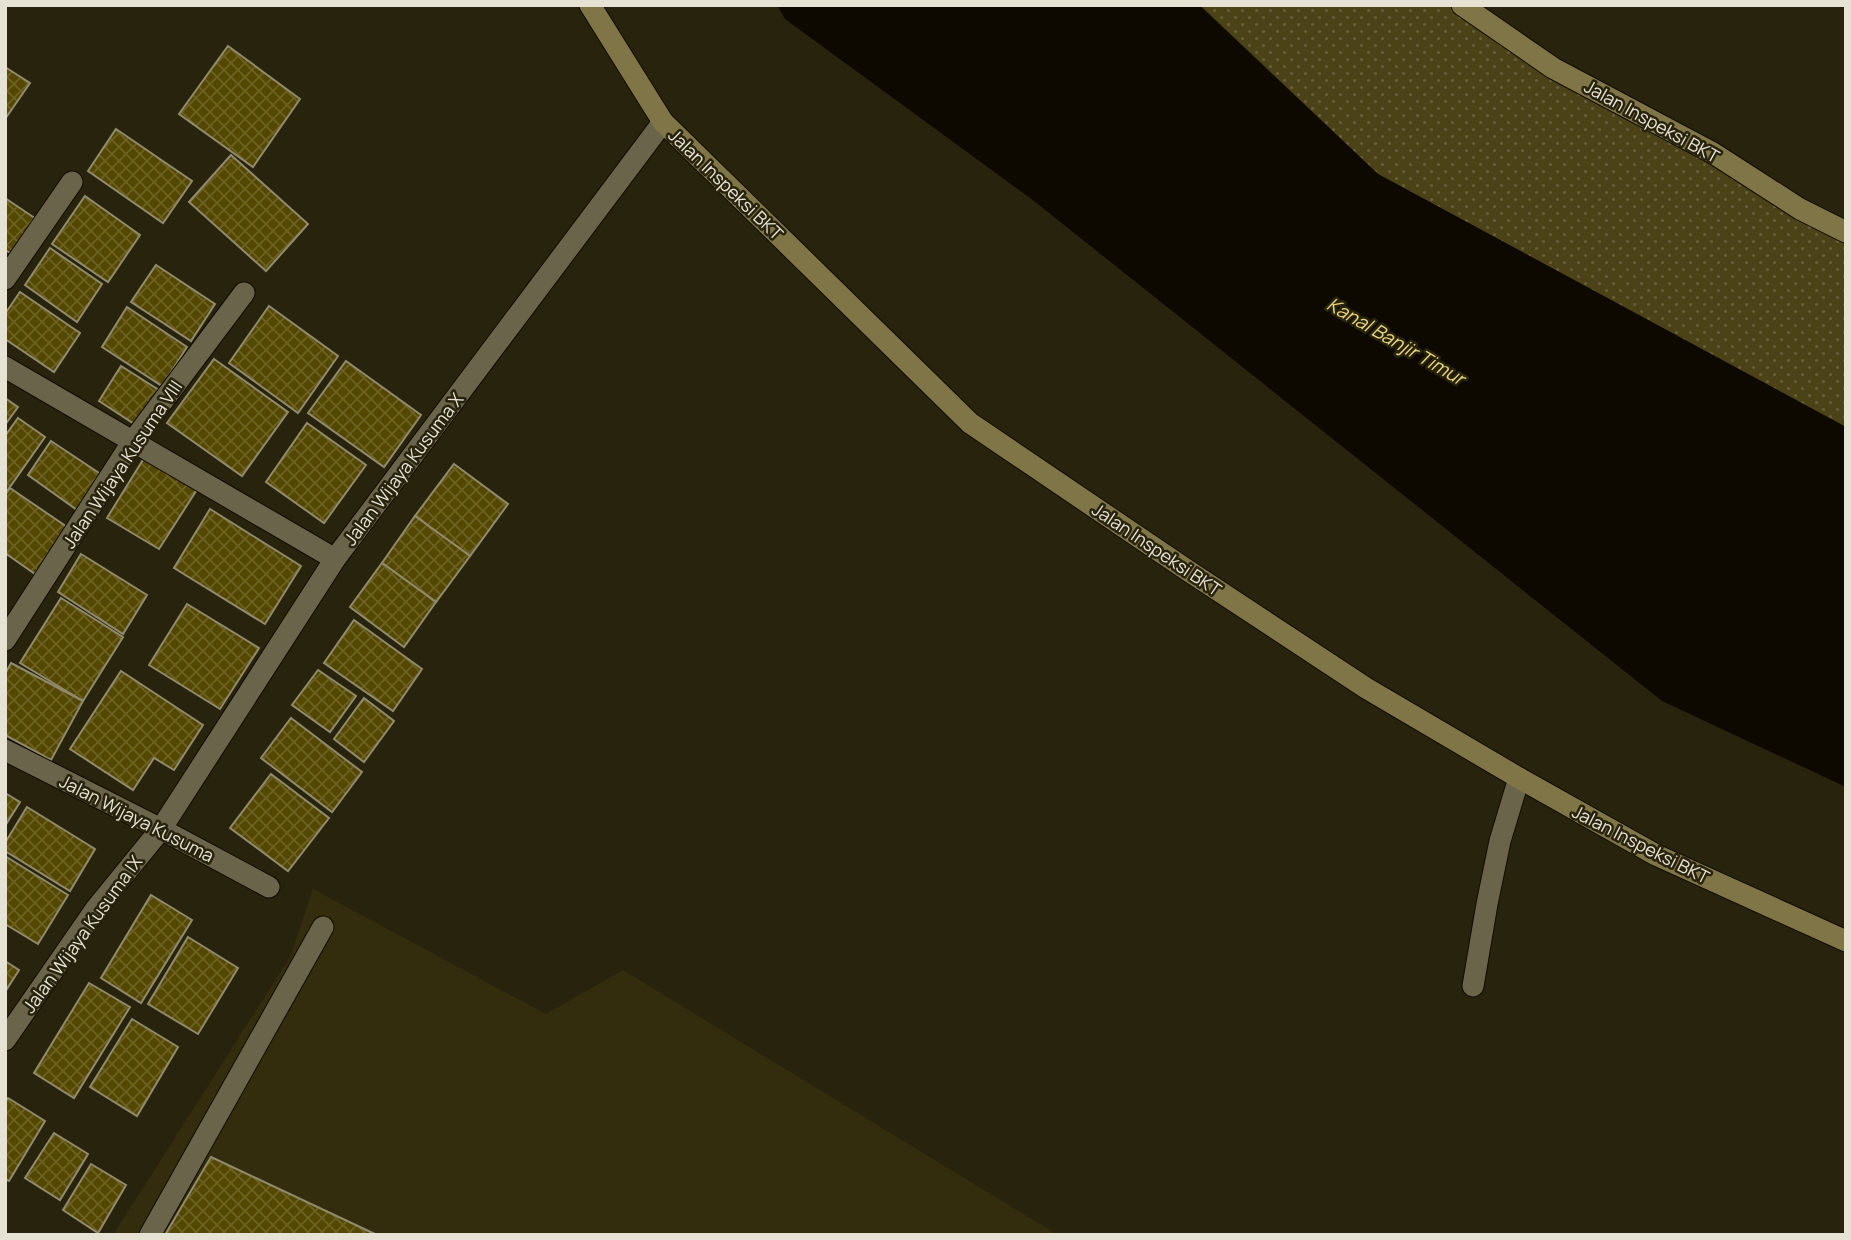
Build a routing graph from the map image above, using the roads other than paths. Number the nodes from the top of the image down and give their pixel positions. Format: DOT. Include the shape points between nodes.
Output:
graph roads {
  1 [pos="590,5"];
  2 [pos="1462,5"];
  3 [pos="663,122"];
  4 [pos="72,182"];
  5 [pos="1846,232"];
  6 [pos="5,279"];
  7 [pos="243,293"];
  8 [pos="5,367"];
  9 [pos="133,441"];
  10 [pos="335,559"];
  11 [pos="5,640"];
  12 [pos="5,750"];
  13 [pos="1518,778"];
  14 [pos="161,829"];
  15 [pos="269,887"];
  16 [pos="323,927"];
  17 [pos="1846,941"];
  18 [pos="1473,986"];
  19 [pos="5,1040"];
  20 [pos="150,1235"];
  1 -- 3 [label="street, Jalan Inspeksi BKT"];
  2 -- 5 [label="street, Jalan Inspeksi BKT" via="1553,68"];
  3 -- 10 [label="street, Jalan Wijaya Kusuma X"];
  3 -- 13 [label="street, Jalan Inspeksi BKT" via="970,423 1366,688"];
  4 -- 6 [label="street"];
  7 -- 9 [label="street, Jalan Wijaya Kusuma VIII"];
  8 -- 9 [label="street"];
  9 -- 10 [label="street"];
  9 -- 11 [label="street, Jalan Wijaya Kusuma VIII"];
  10 -- 14 [label="street, Jalan Wijaya Kusuma X"];
  12 -- 14 [label="street, Jalan Wijaya Kusuma"];
  13 -- 17 [label="street, Jalan Inspeksi BKT" via="1656,855"];
  13 -- 18 [label="street" via="1500,841"];
  14 -- 15 [label="street, Jalan Wijaya Kusuma"];
  14 -- 19 [label="street, Jalan Wijaya Kusuma IX" via="95,910"];
  16 -- 20 [label="street"];
}
